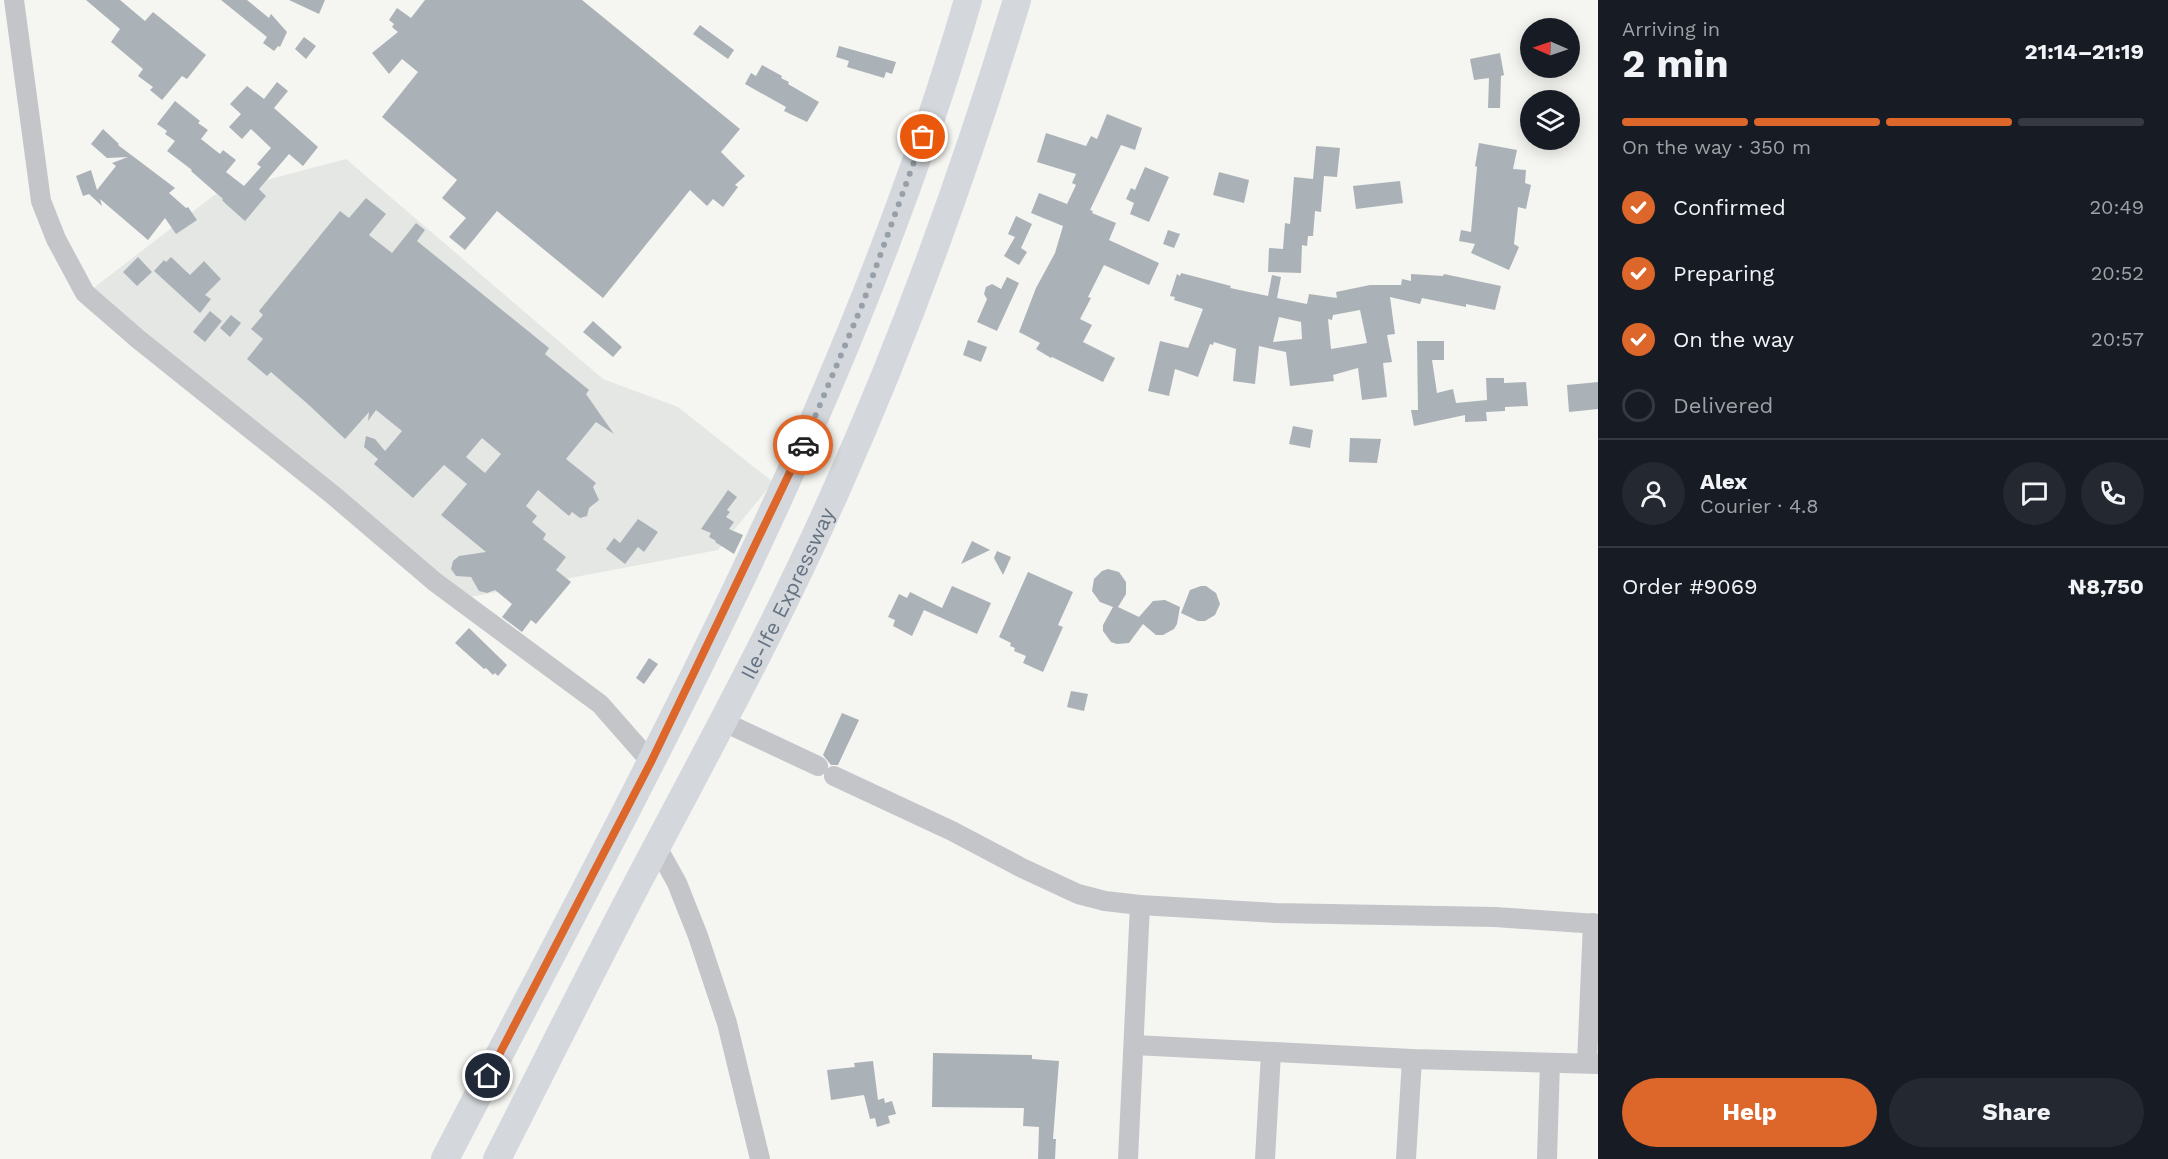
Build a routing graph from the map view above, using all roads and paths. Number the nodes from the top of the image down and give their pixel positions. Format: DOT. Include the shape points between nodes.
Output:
graph roads {
  1 [pos="14,0"];
  2 [pos="968,0"];
  3 [pos="1017,0"];
  4 [pos="724,722"];
  5 [pos="651,762"];
  6 [pos="657,847"];
  7 [pos="1140,905"];
  8 [pos="1595,923"];
  9 [pos="1134,1045"];
  10 [pos="1271,1053"];
  11 [pos="1412,1059"];
  12 [pos="1551,1063"];
  13 [pos="1592,1064"];
  14 [pos="445,1159"];
  15 [pos="497,1159"];
  16 [pos="760,1159"];
  17 [pos="1128,1159"];
  18 [pos="1265,1159"];
  19 [pos="1407,1159"];
  20 [pos="1547,1159"];
  1 -- 5 [label="street" via="41,201 56,239 86,293 435,582 600,704"];
  2 -- 5 [label="highway" via="863,303 793,467"];
  3 -- 4 [label="highway, Ile-Ife Expressway" via="970,145 871,410"];
  4 -- 6 [label="highway, Ile-Ife Expressway"];
  4 -- 7 [label="street" via="1078,894"];
  5 -- 14 [label="highway"];
  6 -- 15 [label="highway, Ile-Ife Expressway"];
  6 -- 16 [label="street" via="698,936 727,1023"];
  7 -- 8 [label="street"];
  7 -- 9 [label="street"];
  8 -- 13 [label="street"];
  9 -- 10 [label="street"];
  9 -- 17 [label="street"];
  10 -- 11 [label="street"];
  10 -- 18 [label="street"];
  11 -- 12 [label="street"];
  11 -- 19 [label="street"];
  12 -- 13 [label="street"];
  12 -- 20 [label="street"];
}
